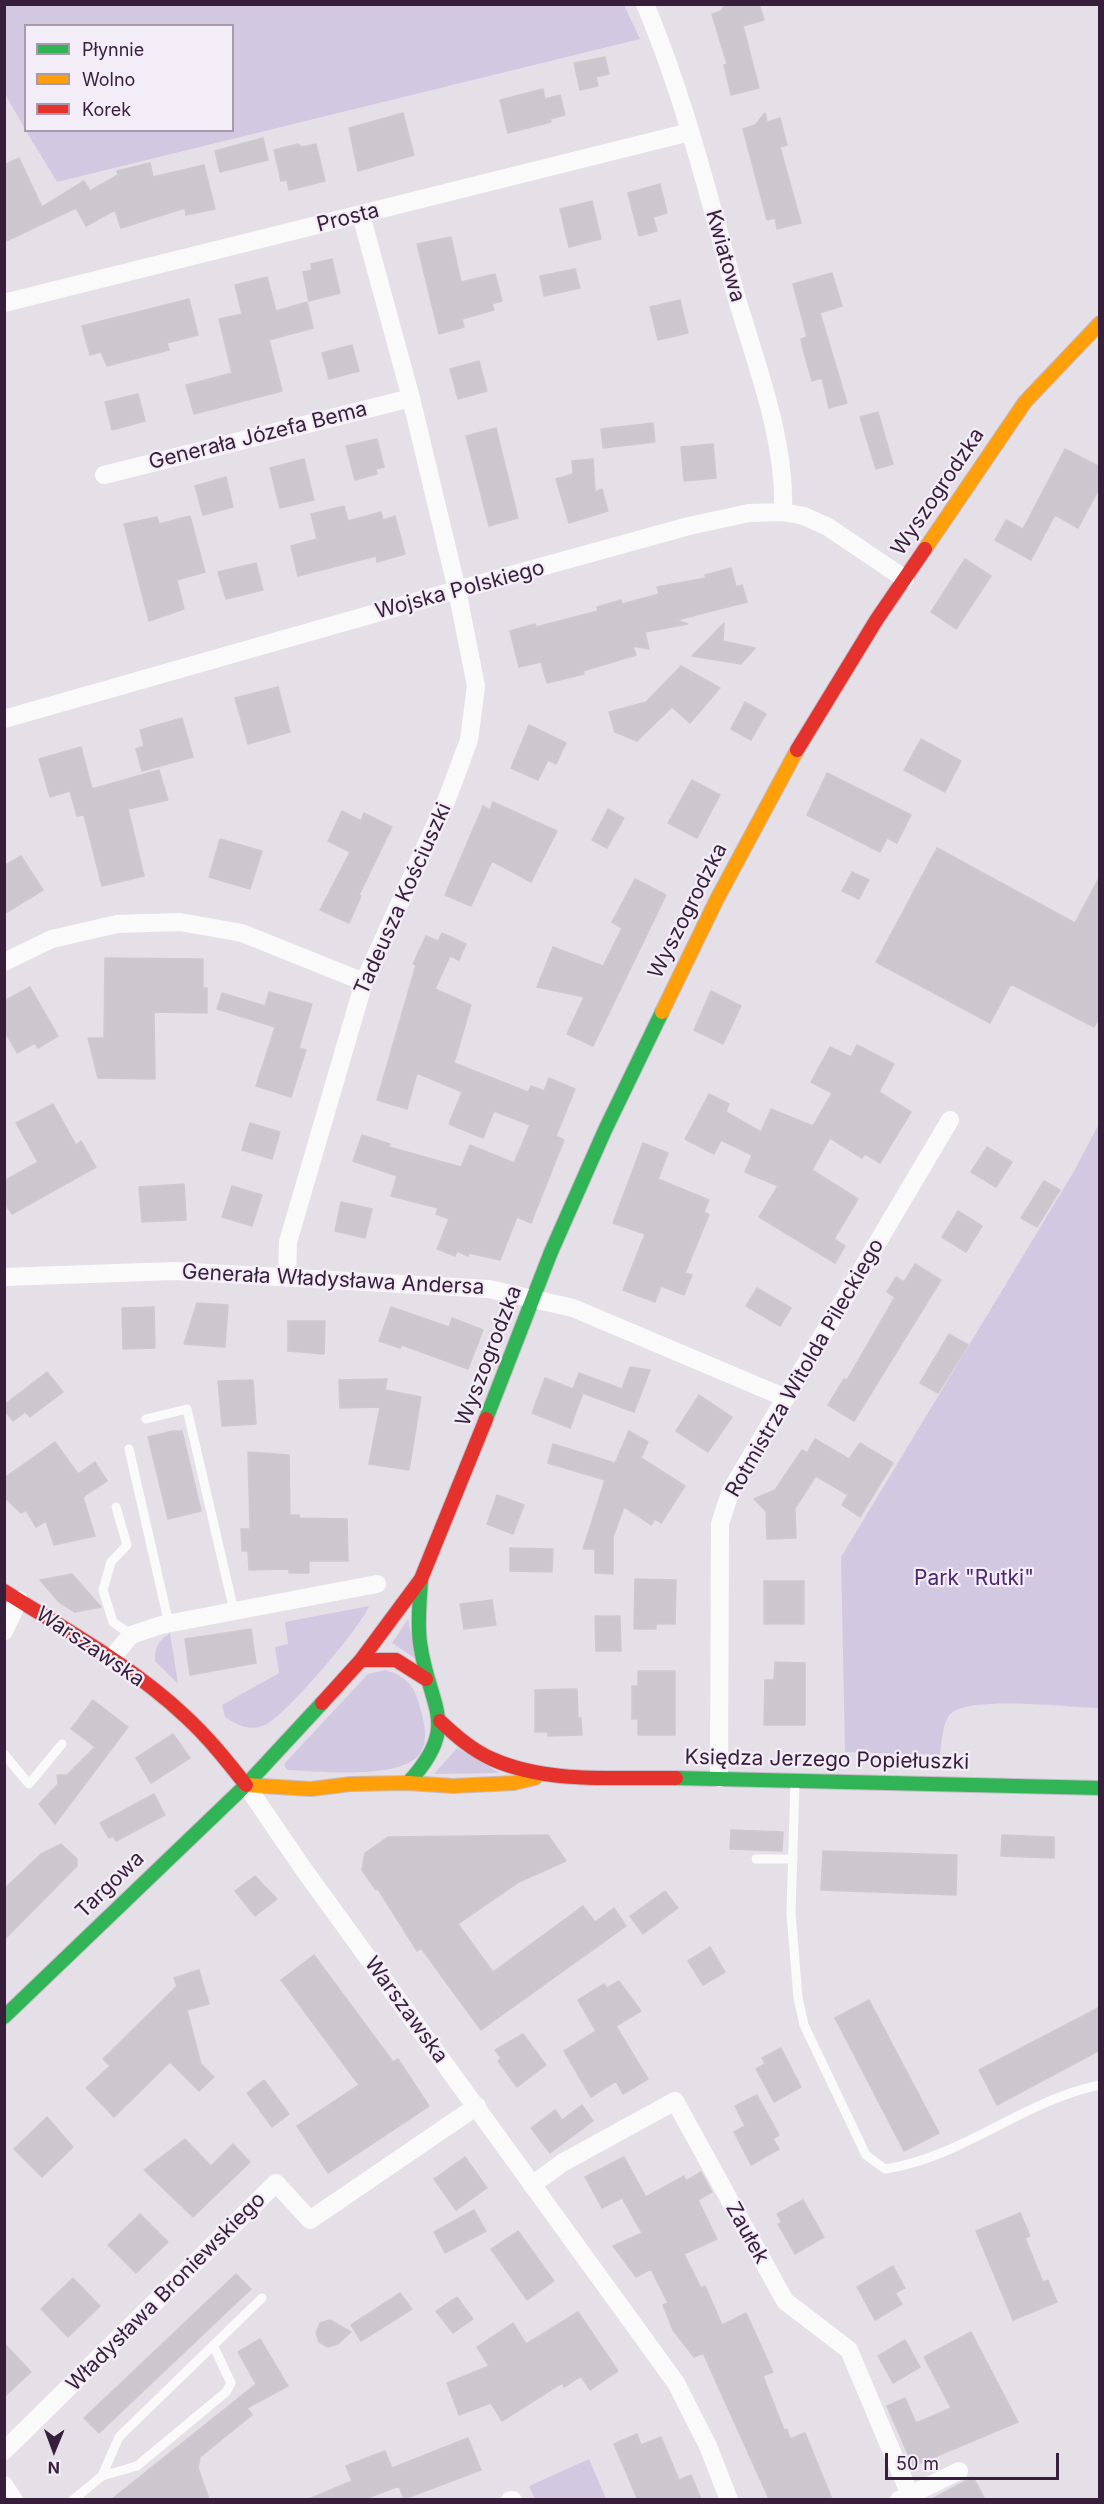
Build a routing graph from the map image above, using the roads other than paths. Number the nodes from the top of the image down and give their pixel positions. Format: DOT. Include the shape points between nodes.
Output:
graph roads {
  1 [pos="645,4"];
  2 [pos="690,132"];
  3 [pos="360,215"];
  4 [pos="4,303"];
  5 [pos="1100,323"];
  6 [pos="411,398"];
  7 [pos="104,475"];
  8 [pos="783,512"];
  9 [pos="905,579"];
  10 [pos="457,590"];
  11 [pos="4,719"];
  12 [pos="4,962"];
  13 [pos="364,982"];
  14 [pos="950,1120"];
  15 [pos="4,1277"];
  16 [pos="287,1277"];
  17 [pos="535,1297"];
  18 [pos="786,1398"];
  19 [pos="146,1419"];
  20 [pos="129,1449"];
  21 [pos="116,1507"];
  22 [pos="420,1579"];
  23 [pos="377,1584"];
  24 [pos="12,1595"];
  25 [pos="234,1611"];
  26 [pos="169,1624"];
  27 [pos="4,1631"];
  28 [pos="131,1635"];
  29 [pos="110,1660"];
  30 [pos="361,1660"];
  31 [pos="426,1679"];
  32 [pos="440,1721"];
  33 [pos="62,1744"];
  34 [pos="4,1754"];
  35 [pos="553,1775"];
  36 [pos="719,1778"];
  37 [pos="795,1779"];
  38 [pos="408,1783"];
  39 [pos="246,1785"];
  40 [pos="1100,1788"];
  41 [pos="756,1859"];
  42 [pos="793,1859"];
  43 [pos="4,2017"];
  44 [pos="1100,2085"];
  45 [pos="477,2106"];
  46 [pos="532,2185"];
  47 [pos="262,2298"];
  48 [pos="213,2345"];
  49 [pos="4,2451"];
  50 [pos="959,2471"];
  51 [pos="102,2476"];
  52 [pos="4,2485"];
  53 [pos="905,2497"];
  54 [pos="14,2499"];
  55 [pos="73,2499"];
  56 [pos="729,2499"];
  1 -- 2 [label="street, Kwiatowa"];
  2 -- 3 [label="street, Prosta"];
  2 -- 8 [label="street, Kwiatowa" via="774,432 784,487"];
  3 -- 4 [label="street, Prosta"];
  3 -- 6 [label="street, Tadeusza Kościuszki"];
  5 -- 9 [label="main road, Wyszogrodzka" via="1025,402"];
  6 -- 7 [label="street, Generała Józefa Bema"];
  6 -- 10 [label="street, Tadeusza Kościuszki"];
  8 -- 9 [label="street, Wojska Polskiego" via="828,527"];
  8 -- 10 [label="street, Wojska Polskiego" via="749,513 689,526"];
  9 -- 17 [label="main road, Wyszogrodzka" via="788,765 717,900 605,1130"];
  10 -- 11 [label="street, Wojska Polskiego"];
  10 -- 13 [label="street, Tadeusza Kościuszki" via="476,686 469,740 447,799"];
  12 -- 13 [label="street" via="52,939 117,924 180,922 242,933"];
  13 -- 16 [label="street, Tadeusza Kościuszki" via="288,1242"];
  14 -- 18 [label="street, Rotmistrza Witolda Pileckiego"];
  15 -- 16 [label="street, Generała Władysława Andersa" via="174,1271"];
  16 -- 17 [label="street, Generała Władysława Andersa" via="489,1289"];
  17 -- 18 [label="street, Generała Władysława Andersa" via="573,1308"];
  17 -- 22 [label="main road, Wyszogrodzka"];
  18 -- 36 [label="street, Rotmistrza Witolda Pileckiego" via="731,1490 720,1524"];
  19 -- 25 [label="lane" via="187,1408"];
  20 -- 26 [label="lane"];
  21 -- 28 [label="lane" via="127,1545 111,1562 103,1590 112,1622"];
  22 -- 30 [label="main road, Wyszogrodzka"];
  22 -- 31 [label="main road, Wyszogrodzka" via="419,1642"];
  23 -- 25 [label="street"];
  24 -- 27 [label="street"];
  24 -- 29 [label="main road, Warszawska"];
  25 -- 26 [label="street"];
  26 -- 28 [label="street"];
  28 -- 29 [label="street"];
  29 -- 39 [label="main road, Warszawska" via="176,1708 213,1744"];
  30 -- 31 [label="main road" via="383,1656 400,1659"];
  30 -- 39 [label="main road, Wyszogrodzka"];
  31 -- 32 [label="main road, Wyszogrodzka"];
  32 -- 35 [label="main road, Księdza Jerzego Popiełuszki" via="465,1745 504,1766"];
  32 -- 38 [label="main road" via="438,1745 428,1765"];
  33 -- 34 [label="lane" via="29,1784"];
  35 -- 36 [label="main road, Księdza Jerzego Popiełuszki"];
  35 -- 38 [label="main road, Księdza Jerzego Popiełuszki" via="514,1783"];
  36 -- 37 [label="main road, Księdza Jerzego Popiełuszki"];
  37 -- 40 [label="main road, Księdza Jerzego Popiełuszki"];
  37 -- 42 [label="lane"];
  38 -- 39 [label="main road, Księdza Jerzego Popiełuszki" via="311,1789"];
  39 -- 43 [label="main road, Targowa"];
  39 -- 45 [label="street, Warszawska"];
  41 -- 42 [label="lane"];
  42 -- 44 [label="lane" via="791,1913 804,2025 866,2155 885,2169 909,2165 1060,2098"];
  45 -- 46 [label="street, Warszawska"];
  45 -- 49 [label="street, Władysława Broniewskiego" via="310,2220 276,2183"];
  46 -- 53 [label="street, Zaułek" via="562,2163 675,2101 784,2301 849,2350"];
  46 -- 56 [label="street, Warszawska" via="682,2392"];
  47 -- 48 [label="lane"];
  48 -- 51 [label="lane" via="118,2437"];
  48 -- 51 [label="lane" via="231,2383 226,2392 137,2466"];
  50 -- 53 [label="street, Zaułek"];
  51 -- 55 [label="lane"];
  52 -- 54 [label="street"];
}
